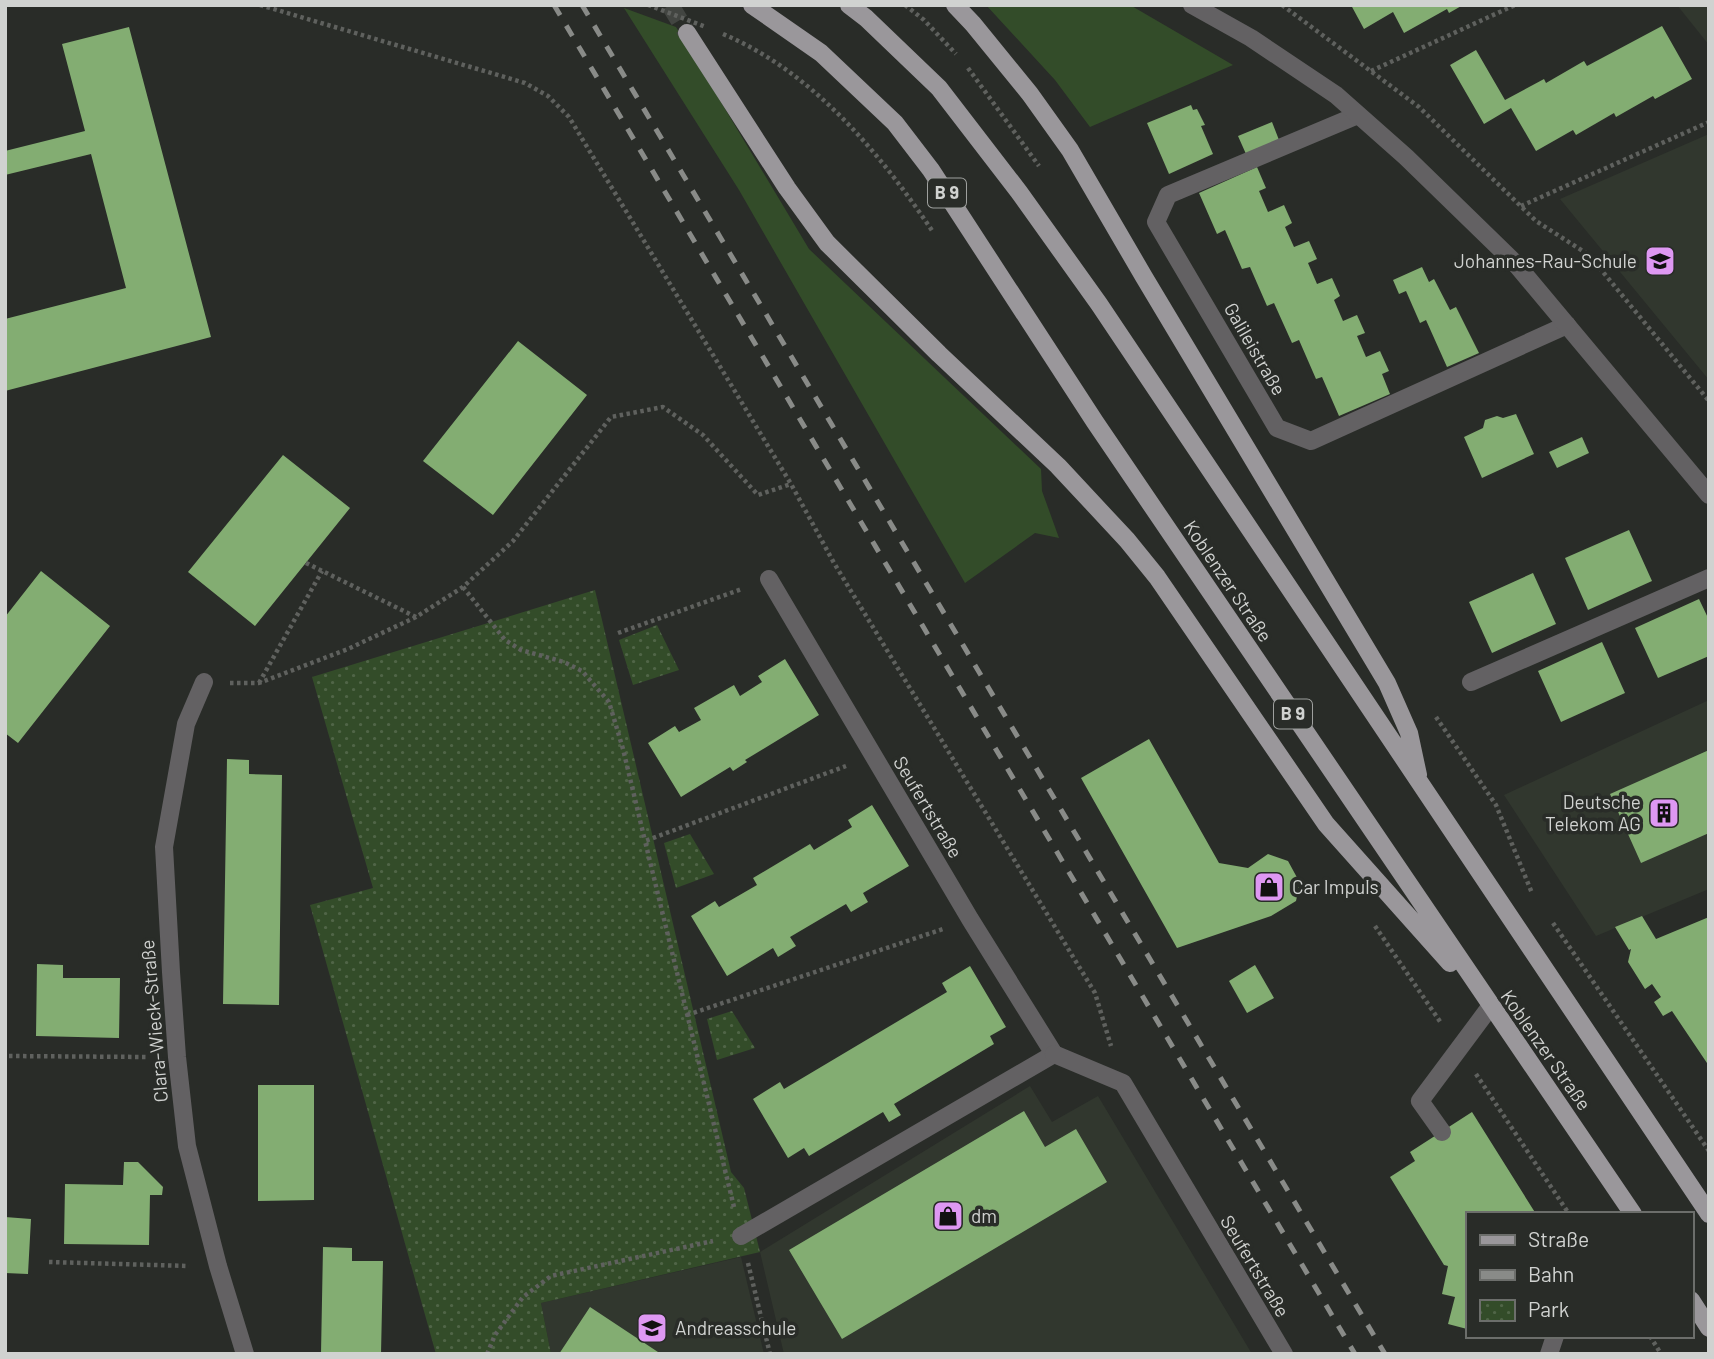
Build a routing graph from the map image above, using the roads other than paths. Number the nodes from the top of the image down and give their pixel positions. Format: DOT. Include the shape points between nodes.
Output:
graph roads {
  1 [pos="752,5"];
  2 [pos="849,5"];
  3 [pos="955,5"];
  4 [pos="1192,5"];
  5 [pos="687,33"];
  6 [pos="1358,115"];
  7 [pos="1567,325"];
  8 [pos="1709,495"];
  9 [pos="1709,578"];
  10 [pos="769,579"];
  11 [pos="204,682"];
  12 [pos="1471,682"];
  13 [pos="1420,785"];
  14 [pos="1490,1007"];
  15 [pos="1054,1054"];
  16 [pos="1442,1132"];
  17 [pos="1693,1188"];
  18 [pos="1709,1198"];
  19 [pos="1632,1212"];
  20 [pos="1709,1214"];
  21 [pos="741,1236"];
  22 [pos="1693,1303"];
  23 [pos="1709,1328"];
  24 [pos="245,1354"];
  25 [pos="1284,1354"];
  1 -- 14 [label="main road, Koblenzer Straße / B 9" via="821,53 894,124 931,170 1095,422"];
  2 -- 13 [label="main road" via="939,88 1019,192 1099,304"];
  3 -- 13 [label="main road" via="1070,150 1387,683 1409,733"];
  4 -- 6 [label="street" via="1262,45"];
  5 -- 14 [label="main road" via="827,243 1058,466 1128,540 1326,824"];
  6 -- 7 [label="street" via="1515,263"];
  6 -- 7 [label="street, Galileistraße" via="1168,195 1156,222 1277,428 1311,440"];
  7 -- 8 [label="street"];
  9 -- 12 [label="street"];
  10 -- 15 [label="street, Seufertstraße"];
  11 -- 24 [label="street, Clara-Wieck-Straße" via="186,724 164,847 187,1146"];
  13 -- 17 [label="main road"];
  14 -- 16 [label="street" via="1420,1101"];
  14 -- 19 [label="main road, Koblenzer Straße / B 9"];
  15 -- 21 [label="street"];
  15 -- 25 [label="street, Seufertstraße" via="1123,1083"];
  17 -- 18 [label="street"];
  17 -- 20 [label="main road"];
  22 -- 23 [label="main road"];
}
